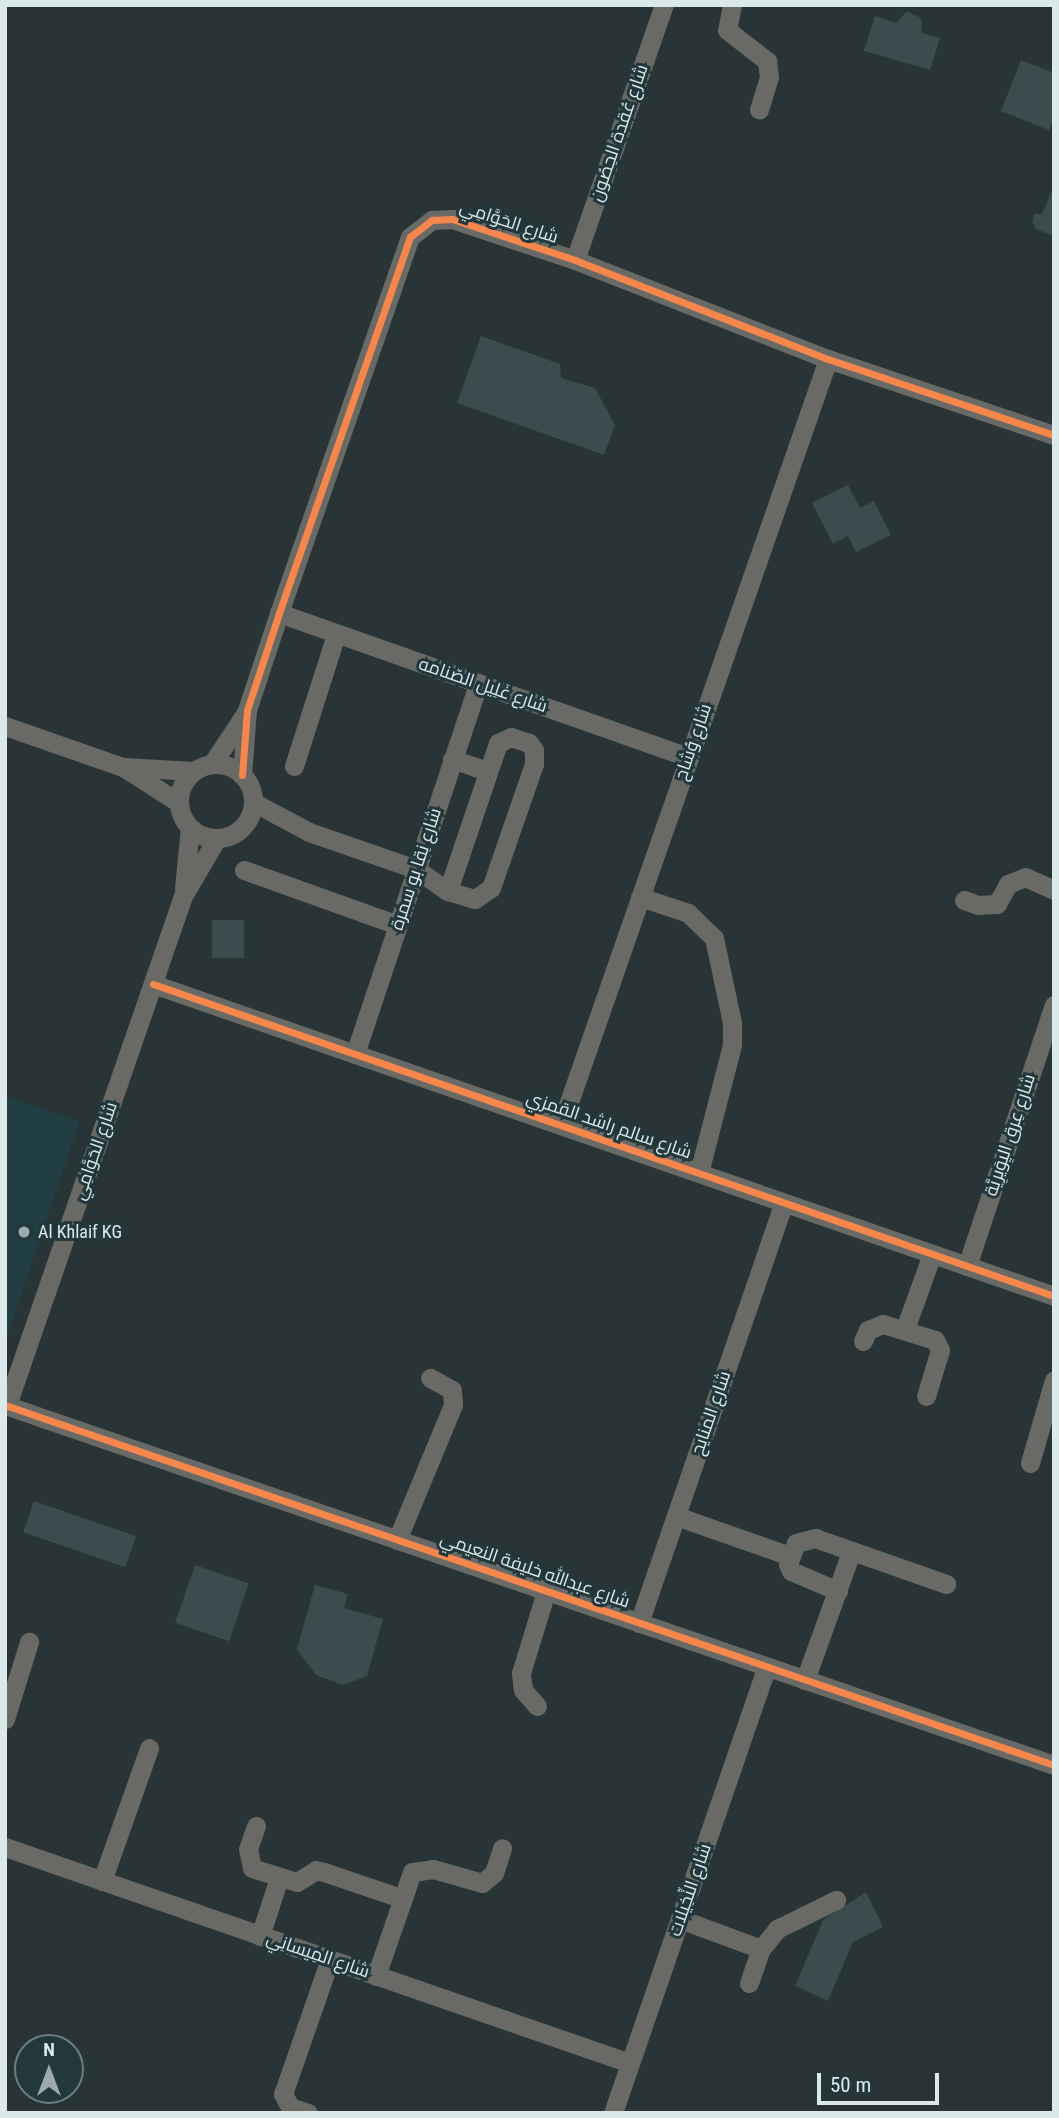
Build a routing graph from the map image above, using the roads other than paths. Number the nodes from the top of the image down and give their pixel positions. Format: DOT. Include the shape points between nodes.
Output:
graph roads {
  1 [pos="664,5"];
  2 [pos="732,5"];
  3 [pos="759,110"];
  4 [pos="575,260"];
  5 [pos="828,359"];
  6 [pos="1054,435"];
  7 [pos="279,613"];
  8 [pos="336,634"];
  9 [pos="478,684"];
  10 [pos="247,710"];
  11 [pos="5,726"];
  12 [pos="687,757"];
  13 [pos="452,759"];
  14 [pos="294,766"];
  15 [pos="123,767"];
  16 [pos="203,767"];
  17 [pos="487,771"];
  18 [pos="242,775"];
  19 [pos="178,802"];
  20 [pos="253,802"];
  21 [pos="246,823"];
  22 [pos="190,828"];
  23 [pos="309,832"];
  24 [pos="217,838"];
  25 [pos="416,869"];
  26 [pos="244,870"];
  27 [pos="1054,890"];
  28 [pos="448,891"];
  29 [pos="183,896"];
  30 [pos="640,897"];
  31 [pos="964,900"];
  32 [pos="398,925"];
  33 [pos="153,984"];
  34 [pos="1052,1017"];
  35 [pos="355,1054"];
  36 [pos="561,1125"];
  37 [pos="699,1173"];
  38 [pos="784,1203"];
  39 [pos="932,1254"];
  40 [pos="967,1266"];
  41 [pos="1054,1296"];
  42 [pos="905,1329"];
  43 [pos="863,1341"];
  44 [pos="430,1378"];
  45 [pos="1054,1380"];
  46 [pos="926,1396"];
  47 [pos="6,1405"];
  48 [pos="1049,1416"];
  49 [pos="1030,1463"];
  50 [pos="676,1516"];
  51 [pos="397,1540"];
  52 [pos="851,1552"];
  53 [pos="790,1556"];
  54 [pos="946,1584"];
  55 [pos="546,1591"];
  56 [pos="838,1591"];
  57 [pos="639,1623"];
  58 [pos="29,1642"];
  59 [pos="767,1667"];
  60 [pos="805,1680"];
  61 [pos="537,1706"];
  62 [pos="5,1719"];
  63 [pos="149,1748"];
  64 [pos="1054,1765"];
  65 [pos="256,1826"];
  66 [pos="5,1847"];
  67 [pos="502,1847"];
  68 [pos="278,1878"];
  69 [pos="102,1881"];
  70 [pos="401,1898"];
  71 [pos="836,1900"];
  72 [pos="680,1919"];
  73 [pos="260,1936"];
  74 [pos="761,1949"];
  75 [pos="330,1959"];
  76 [pos="376,1976"];
  77 [pos="749,1983"];
  78 [pos="630,2063"];
  79 [pos="308,2113"];
  80 [pos="613,2113"];
  1 -- 4 [label="street, شارع عُقدة الحِصُون"];
  2 -- 3 [label="street" via="727,30 767,61 769,77"];
  4 -- 5 [label="street, شارع الحَوَّامِي"];
  4 -- 7 [label="street, شارع الحَوَّامِي" via="452,219 432,220 410,237"];
  5 -- 6 [label="street, شارع الحَوَّامِي"];
  5 -- 12 [label="street, شارع وُشاح"];
  7 -- 8 [label="street, شارع غَلِيل الصّنامه"];
  7 -- 10 [label="street, شارع الحَوَّامِي"];
  8 -- 9 [label="street, شارع غَلِيل الصّنامه"];
  8 -- 14 [label="street"];
  9 -- 12 [label="street, شارع غَلِيل الصّنامه"];
  9 -- 13 [label="street, شارع نِقا بو سمرة"];
  10 -- 16 [label="street, شارع الحَوَّامِي"];
  10 -- 18 [label="street, شارع الحَوَّامِي"];
  11 -- 15 [label="street"];
  12 -- 30 [label="street, شارع وُشاح"];
  13 -- 17 [label="street"];
  13 -- 25 [label="street, شارع نِقا بو سمرة"];
  15 -- 16 [label="street"];
  15 -- 19 [label="street"];
  16 -- 18 [label="street"];
  16 -- 19 [label="street" via="186,779"];
  17 -- 28 [label="street"];
  17 -- 28 [label="street" via="503,738 529,743 534,750 534,764 491,888 475,899"];
  18 -- 20 [label="street"];
  19 -- 22 [label="street"];
  20 -- 21 [label="street"];
  20 -- 23 [label="street"];
  21 -- 23 [label="street"];
  21 -- 24 [label="street" via="233,834"];
  22 -- 24 [label="street"];
  22 -- 29 [label="street, شارع الحَوَّامِي"];
  23 -- 25 [label="street"];
  24 -- 29 [label="street, شارع الحَوَّامِي"];
  25 -- 28 [label="street"];
  25 -- 32 [label="street, شارع نِقا بو سمرة"];
  26 -- 32 [label="street"];
  27 -- 31 [label="street" via="1025,877 1008,884 997,904"];
  29 -- 33 [label="street, شارع الحَوَّامِي"];
  30 -- 36 [label="street, شارع وُشاح"];
  30 -- 37 [label="street" via="688,913 714,938 717,950 732,1045"];
  32 -- 35 [label="street, شارع نِقا بو سمرة"];
  33 -- 35 [label="street, شارع سالم راشد القمزي"];
  33 -- 47 [label="street, شارع الحَوَّامِي"];
  34 -- 40 [label="street, شارع عِرق اليِوَيرِيَّة"];
  35 -- 36 [label="street, شارع سالم راشد القمزي"];
  36 -- 37 [label="street, شارع سالم راشد القمزي"];
  37 -- 38 [label="street, شارع سالم راشد القمزي"];
  38 -- 39 [label="street, شارع سالم راشد القمزي"];
  38 -- 50 [label="street, شارع المنايح"];
  39 -- 40 [label="street, شارع سالم راشد القمزي"];
  39 -- 42 [label="street"];
  40 -- 41 [label="street, شارع سالم راشد القمزي"];
  42 -- 43 [label="street" via="874,1325"];
  42 -- 46 [label="street" via="939,1344"];
  44 -- 51 [label="street" via="452,1390 453,1405"];
  45 -- 48 [label="street"];
  47 -- 51 [label="street, شارع عبدالله خليفة النعيمي"];
  48 -- 49 [label="street"];
  50 -- 53 [label="street"];
  50 -- 57 [label="street, شارع المنايح"];
  51 -- 55 [label="street, شارع عبدالله خليفة النعيمي"];
  52 -- 53 [label="street" via="804,1538"];
  52 -- 54 [label="street"];
  52 -- 56 [label="street"];
  53 -- 56 [label="street" via="791,1572"];
  55 -- 57 [label="street, شارع عبدالله خليفة النعيمي"];
  55 -- 61 [label="street" via="520,1673 523,1690"];
  56 -- 60 [label="street"];
  57 -- 59 [label="street, شارع عبدالله خليفة النعيمي"];
  58 -- 62 [label="street"];
  59 -- 60 [label="street, شارع عبدالله خليفة النعيمي"];
  59 -- 72 [label="street, شارع النِّخِيلات"];
  60 -- 64 [label="street, شارع عبدالله خليفة النعيمي"];
  63 -- 69 [label="street"];
  65 -- 68 [label="street" via="248,1864"];
  66 -- 69 [label="street, شارع المِيسانِي"];
  67 -- 70 [label="street" via="494,1873 482,1883 422,1869 412,1872"];
  68 -- 70 [label="street" via="297,1882 316,1870"];
  68 -- 73 [label="street"];
  69 -- 73 [label="street, شارع المِيسانِي"];
  70 -- 76 [label="street"];
  71 -- 74 [label="street" via="788,1921"];
  72 -- 74 [label="street"];
  72 -- 78 [label="street, شارع النِّخِيلات"];
  73 -- 75 [label="street, شارع المِيسانِي"];
  74 -- 77 [label="street"];
  75 -- 76 [label="street, شارع المِيسانِي"];
  75 -- 79 [label="street" via="283,2094 290,2107"];
  76 -- 78 [label="street, شارع المِيسانِي"];
  78 -- 80 [label="street, شارع النِّخِيلات"];
}
